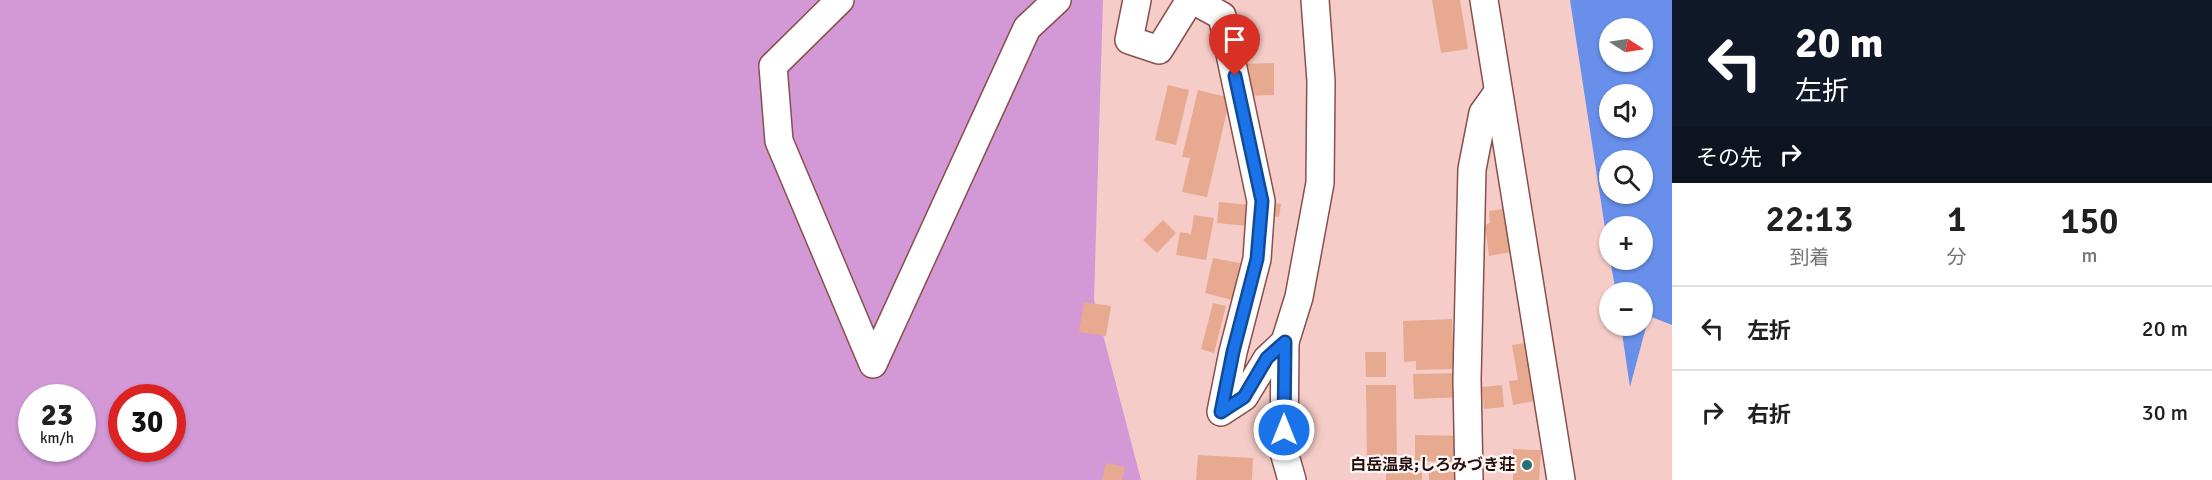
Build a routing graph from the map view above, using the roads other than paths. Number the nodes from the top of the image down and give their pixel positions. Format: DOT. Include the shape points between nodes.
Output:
graph roads {
  1 [pos="840,0"];
  2 [pos="1057,0"];
  3 [pos="1137,0"];
  4 [pos="1192,0"];
  5 [pos="1315,0"];
  6 [pos="1484,0"];
  7 [pos="1498,92"];
  8 [pos="1285,342"];
  9 [pos="1292,480"];
  10 [pos="1469,480"];
  11 [pos="1561,480"];
  1 -- 2 [label="street" via="773,66 779,141 873,364 1027,28"];
  3 -- 4 [label="street" via="1129,40 1159,50"];
  4 -- 8 [label="street" via="1221,16 1262,201 1257,259 1221,412 1244,397 1267,358"];
  5 -- 8 [label="street" via="1321,81 1320,183 1299,297"];
  6 -- 7 [label="street"];
  7 -- 10 [label="street" via="1483,113 1472,170"];
  7 -- 11 [label="street"];
  8 -- 9 [label="street" via="1284,452"];
}
